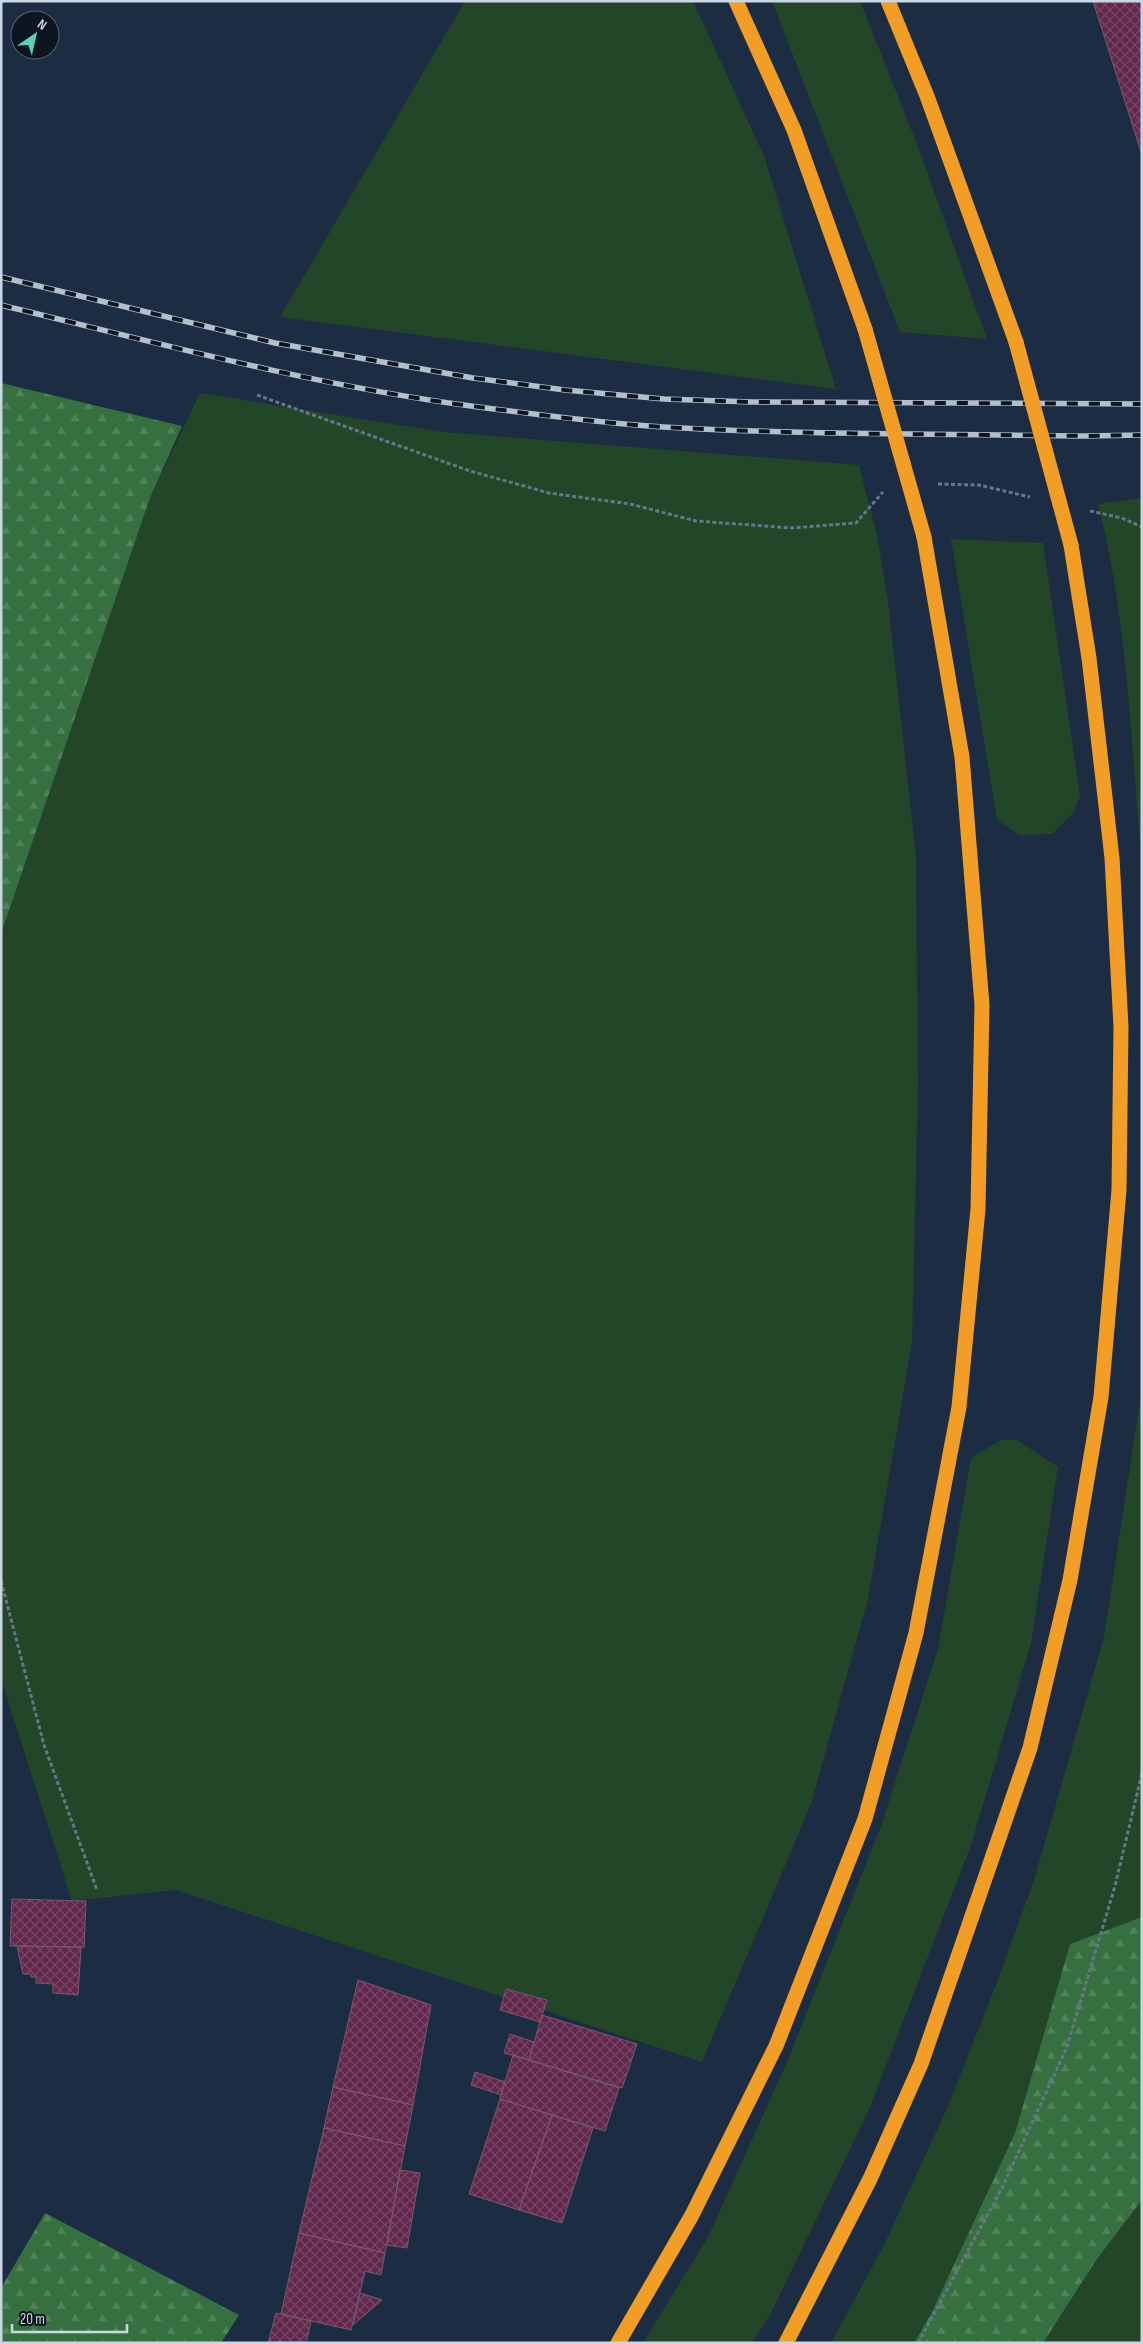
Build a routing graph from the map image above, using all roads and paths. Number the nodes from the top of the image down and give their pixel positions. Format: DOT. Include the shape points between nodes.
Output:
graph roads {
  1 [pos="736,1"];
  2 [pos="888,1"];
  3 [pos="257,395"];
  4 [pos="930,484"];
  5 [pos="886,489"];
  6 [pos="1036,499"];
  7 [pos="1084,510"];
  8 [pos="1142,527"];
  9 [pos="1,1581"];
  10 [pos="1142,1773"];
  11 [pos="97,1890"];
  12 [pos="618,2343"];
  13 [pos="786,2343"];
  14 [pos="918,2343"];
  1 -- 12 [label="highway, bridge" via="794,130 865,329 924,537 962,757 982,1005 978,1210 959,1407 916,1633 865,1819 776,2046 692,2215"];
  2 -- 13 [label="highway, bridge" via="927,96 1016,342 1071,545 1089,658 1112,858 1121,1027 1119,1190 1101,1397 1070,1580 1030,1748 921,2064 870,2179"];
  3 -- 5 [label="path" via="470,472 549,493 630,504 696,521 792,528 856,523"];
  4 -- 6 [label="path" via="979,486"];
  7 -- 8 [label="path" via="1122,518"];
  9 -- 11 [label="path" via="44,1745"];
  10 -- 14 [label="path" via="1068,2047 1002,2188"];
}
